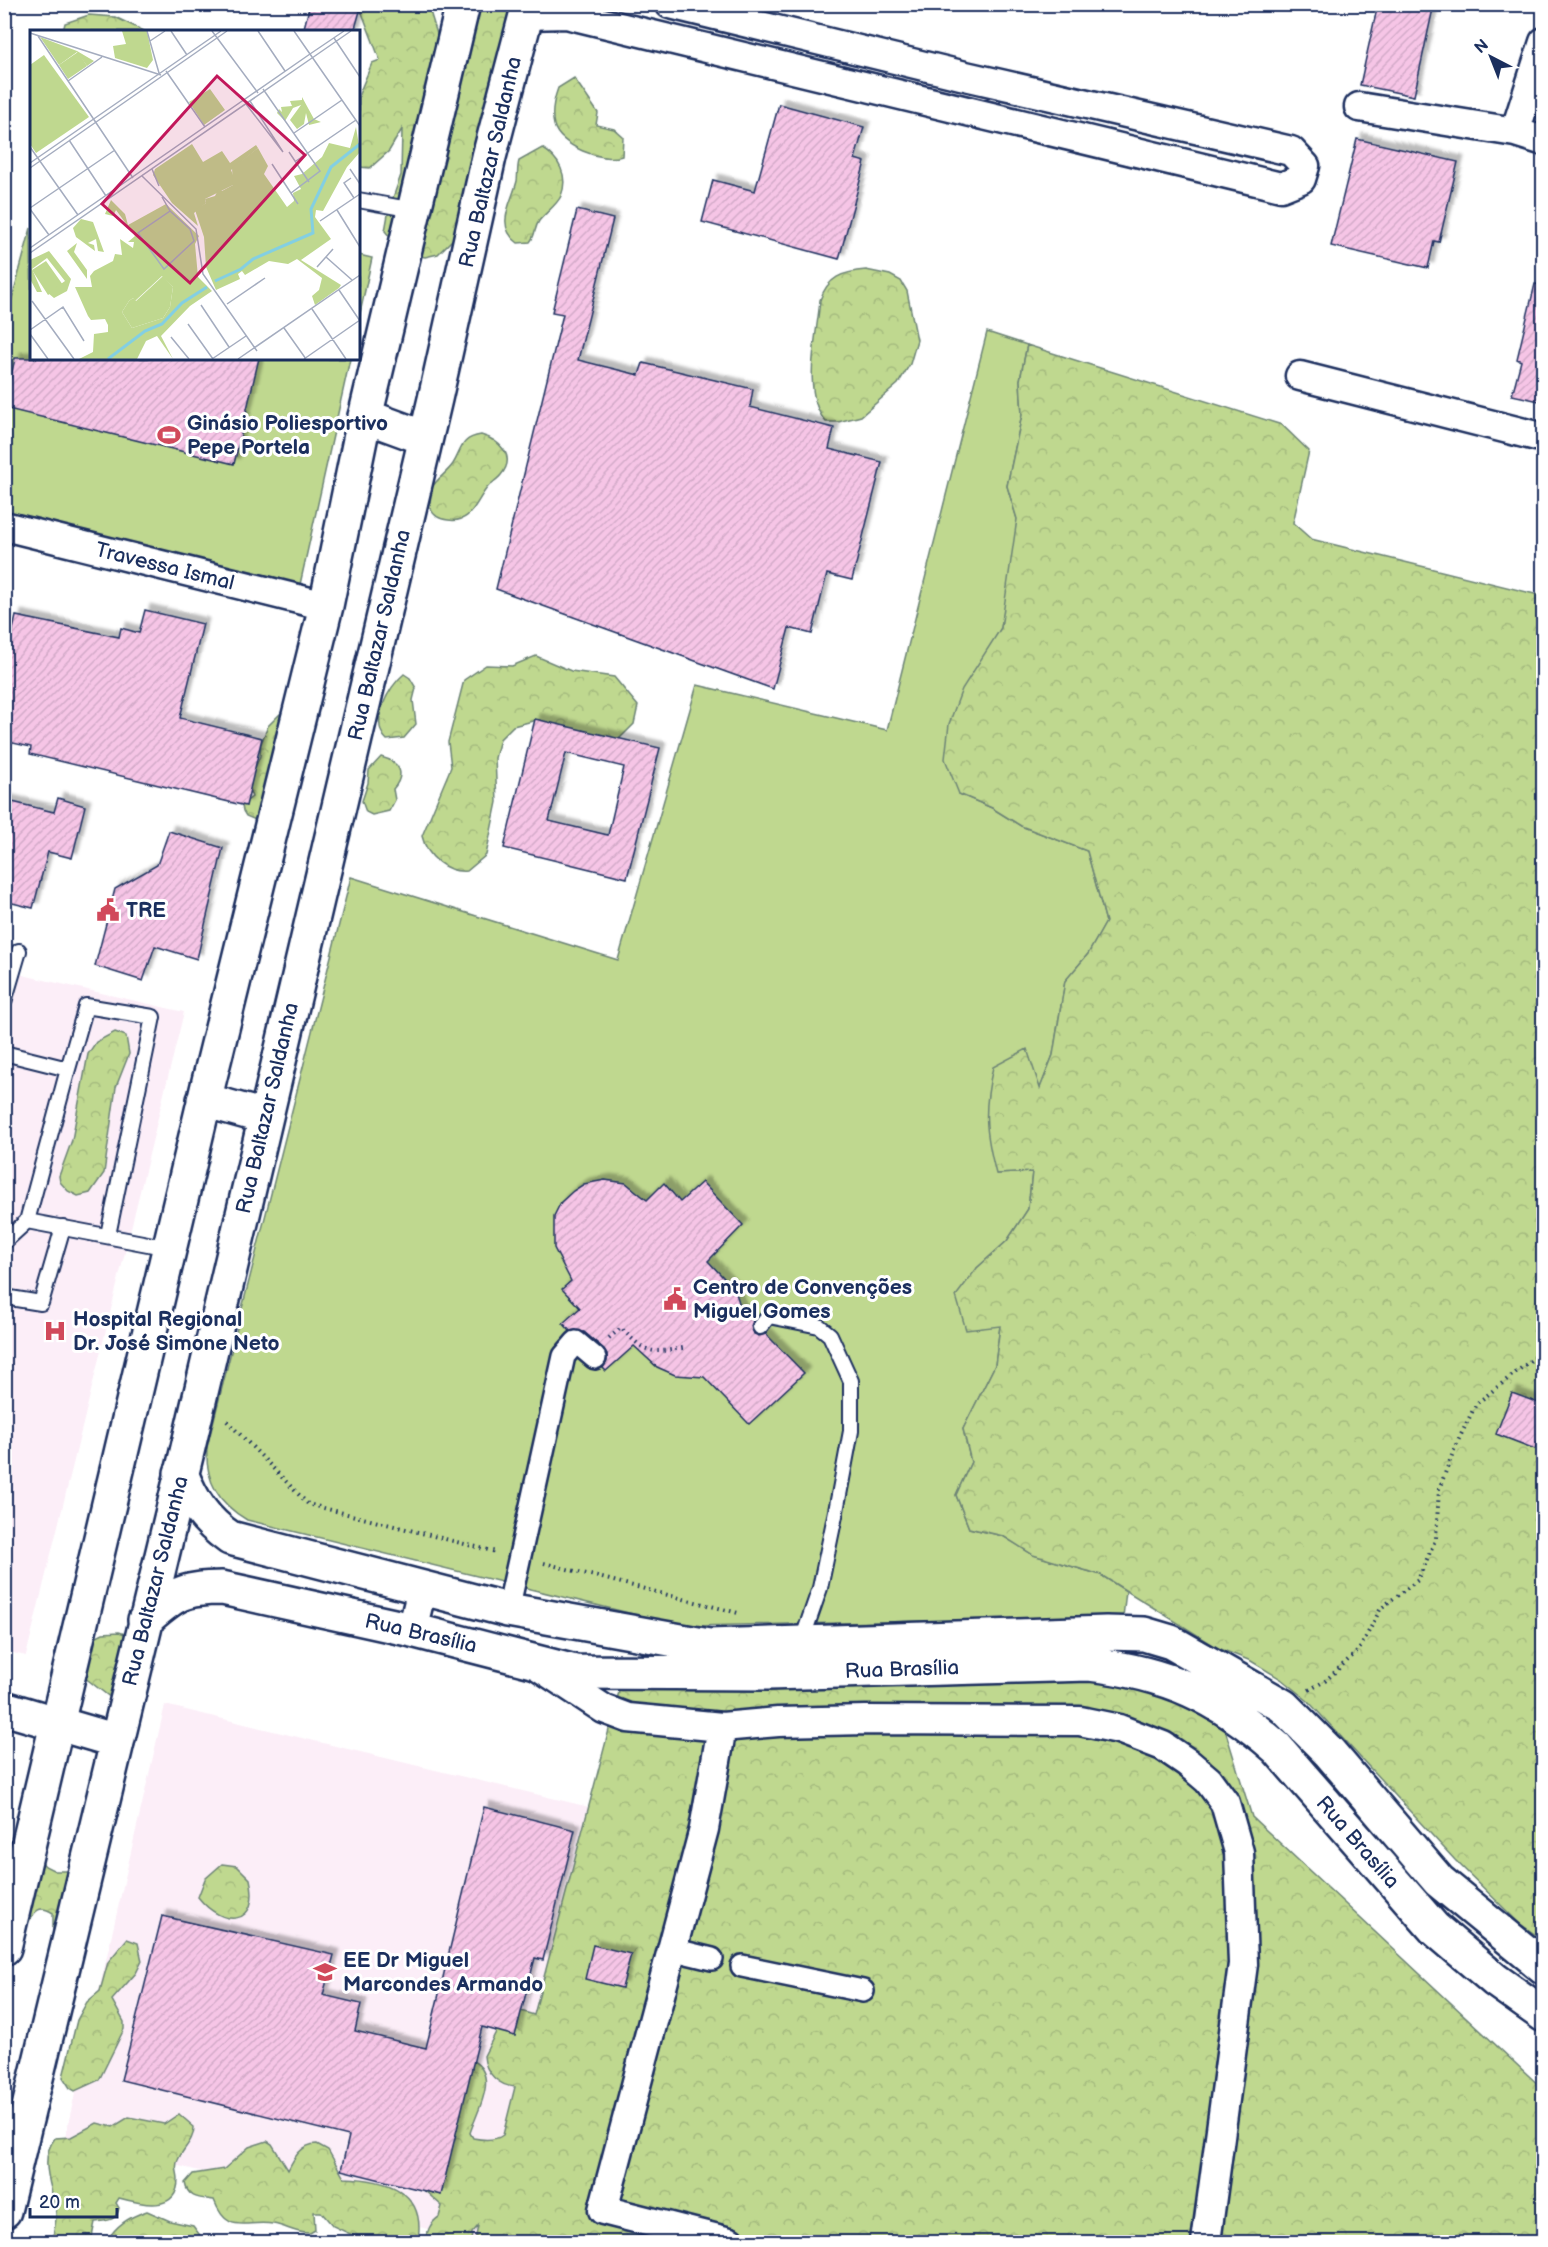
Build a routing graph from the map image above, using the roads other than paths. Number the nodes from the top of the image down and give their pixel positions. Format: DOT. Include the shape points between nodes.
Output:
graph roads {
  1 [pos="462,4"];
  2 [pos="670,4"];
  3 [pos="528,10"];
  4 [pos="1544,42"];
  5 [pos="961,75"];
  6 [pos="1359,107"];
  7 [pos="953,108"];
  8 [pos="1515,132"];
  9 [pos="1544,141"];
  10 [pos="360,200"];
  11 [pos="414,210"];
  12 [pos="1300,376"];
  13 [pos="365,416"];
  14 [pos="425,438"];
  15 [pos="1544,438"];
  16 [pos="4,526"];
  17 [pos="326,606"];
  18 [pos="19,951"];
  19 [pos="4,1002"];
  20 [pos="4,1053"];
  21 [pos="68,1069"];
  22 [pos="204,1100"];
  23 [pos="265,1117"];
  24 [pos="27,1221"];
  25 [pos="63,1227"];
  26 [pos="108,1235"];
  27 [pos="4,1242"];
  28 [pos="169,1248"];
  29 [pos="4,1297"];
  30 [pos="760,1327"];
  31 [pos="595,1358"];
  32 [pos="181,1473"];
  33 [pos="423,1589"];
  34 [pos="508,1610"];
  35 [pos="145,1620"];
  36 [pos="412,1630"];
  37 [pos="801,1643"];
  38 [pos="528,1659"];
  39 [pos="4,1708"];
  40 [pos="722,1727"];
  41 [pos="87,1732"];
  42 [pos="4,1948"];
  43 [pos="671,1949"];
  44 [pos="712,1959"];
  45 [pos="742,1966"];
  46 [pos="1544,1967"];
  47 [pos="863,1991"];
  48 [pos="1544,2015"];
  49 [pos="12,2146"];
  50 [pos="4,2211"];
  51 [pos="730,2242"];
  52 [pos="1206,2242"];
  1 -- 11 [label="main road, Rua Baltazar Saldanha"];
  2 -- 5 [label="street"];
  3 -- 7 [label="street" via="566,14"];
  3 -- 14 [label="main road, Rua Baltazar Saldanha" via="489,157"];
  4 -- 8 [label="street"];
  5 -- 7 [label="street"];
  5 -- 7 [label="street" via="1291,151 1305,166 1301,179 1281,187"];
  6 -- 8 [label="street"];
  8 -- 9 [label="street"];
  10 -- 11 [label="lane"];
  11 -- 13 [label="main road, Rua Baltazar Saldanha"];
  12 -- 15 [label="street"];
  13 -- 14 [label="main road"];
  13 -- 17 [label="main road, Rua Baltazar Saldanha"];
  14 -- 23 [label="main road, Rua Baltazar Saldanha"];
  16 -- 17 [label="street, Travessa Ismal"];
  17 -- 22 [label="main road, Rua Baltazar Saldanha"];
  18 -- 19 [label="lane"];
  20 -- 21 [label="lane"];
  21 -- 24 [label="lane"];
  21 -- 26 [label="lane" via="86,1006 153,1017"];
  22 -- 23 [label="main road"];
  22 -- 28 [label="main road, Rua Baltazar Saldanha"];
  23 -- 32 [label="main road, Rua Baltazar Saldanha"];
  24 -- 25 [label="lane"];
  24 -- 27 [label="lane"];
  25 -- 26 [label="lane"];
  25 -- 29 [label="lane" via="40,1303"];
  26 -- 28 [label="lane"];
  28 -- 41 [label="main road, Rua Baltazar Saldanha"];
  30 -- 37 [label="lane" via="769,1316 819,1326 830,1335 851,1381 851,1431 836,1511 820,1588"];
  31 -- 34 [label="street" via="576,1342 564,1356"];
  32 -- 33 [label="main road, Rua Brasília" via="191,1499 207,1520 230,1538"];
  32 -- 35 [label="main road, Rua Baltazar Saldanha"];
  33 -- 34 [label="main road, Rua Brasília"];
  33 -- 36 [label="street"];
  34 -- 37 [label="main road, Rua Brasília" via="709,1646"];
  35 -- 36 [label="main road, Rua Brasília" via="178,1594 195,1588 222,1588"];
  35 -- 41 [label="main road, Rua Baltazar Saldanha"];
  36 -- 38 [label="main road, Rua Brasília"];
  37 -- 46 [label="main road, Rua Brasília" via="1144,1634 1171,1642 1283,1706 1329,1752 1438,1881"];
  38 -- 40 [label="street" via="604,1709 628,1718"];
  38 -- 48 [label="main road, Rua Brasília" via="575,1672 640,1673 1089,1664 1129,1668 1173,1681 1252,1725 1277,1748 1434,1928"];
  39 -- 41 [label="main road"];
  40 -- 43 [label="street" via="704,1829"];
  40 -- 52 [label="street" via="866,1720 1080,1721 1119,1729 1163,1746 1208,1780 1225,1803 1239,1852 1243,1964"];
  41 -- 42 [label="main road, Rua Baltazar Saldanha"];
  41 -- 49 [label="main road, Rua Baltazar Saldanha"];
  43 -- 44 [label="street"];
  43 -- 51 [label="street" via="603,2210"];
  45 -- 47 [label="street"];
  49 -- 50 [label="main road, Rua Baltazar Saldanha"];
}
